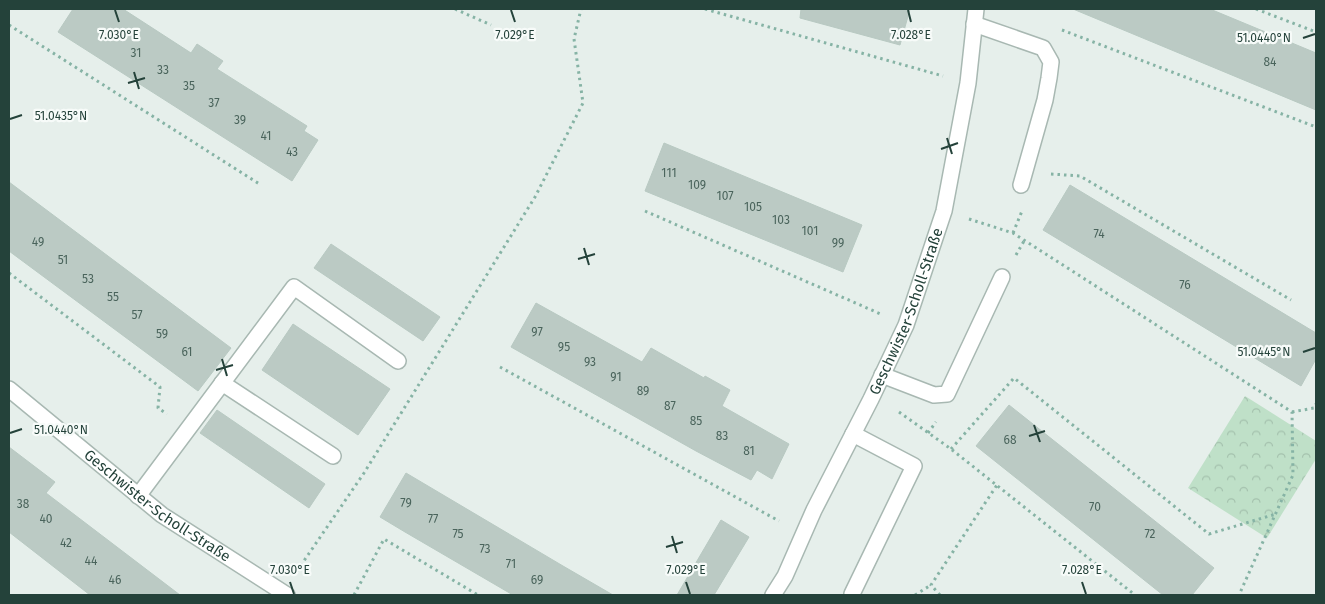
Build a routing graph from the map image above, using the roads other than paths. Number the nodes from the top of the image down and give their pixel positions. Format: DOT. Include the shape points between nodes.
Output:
graph roads {
  1 [pos="975,16"];
  2 [pos="1022,186"];
  3 [pos="1002,277"];
  4 [pos="398,361"];
  5 [pos="882,375"];
  6 [pos="222,383"];
  7 [pos="9,389"];
  8 [pos="853,434"];
  9 [pos="333,456"];
  10 [pos="138,496"];
  11 [pos="284,594"];
  12 [pos="852,594"];
  13 [pos="773,595"];
  1 -- 2 [label="street" via="1043,48 1051,62 1046,100"];
  1 -- 5 [label="street, Geschwister-Scholl-Straße" via="968,83 944,211 906,325"];
  3 -- 5 [label="street" via="947,394 934,395"];
  4 -- 6 [label="street" via="294,287"];
  5 -- 8 [label="street, Geschwister-Scholl-Straße"];
  6 -- 9 [label="street"];
  6 -- 10 [label="street"];
  7 -- 10 [label="street, Geschwister-Scholl-Straße"];
  8 -- 12 [label="street" via="914,466"];
  8 -- 13 [label="street, Geschwister-Scholl-Straße"];
  10 -- 11 [label="street, Geschwister-Scholl-Straße"];
}
